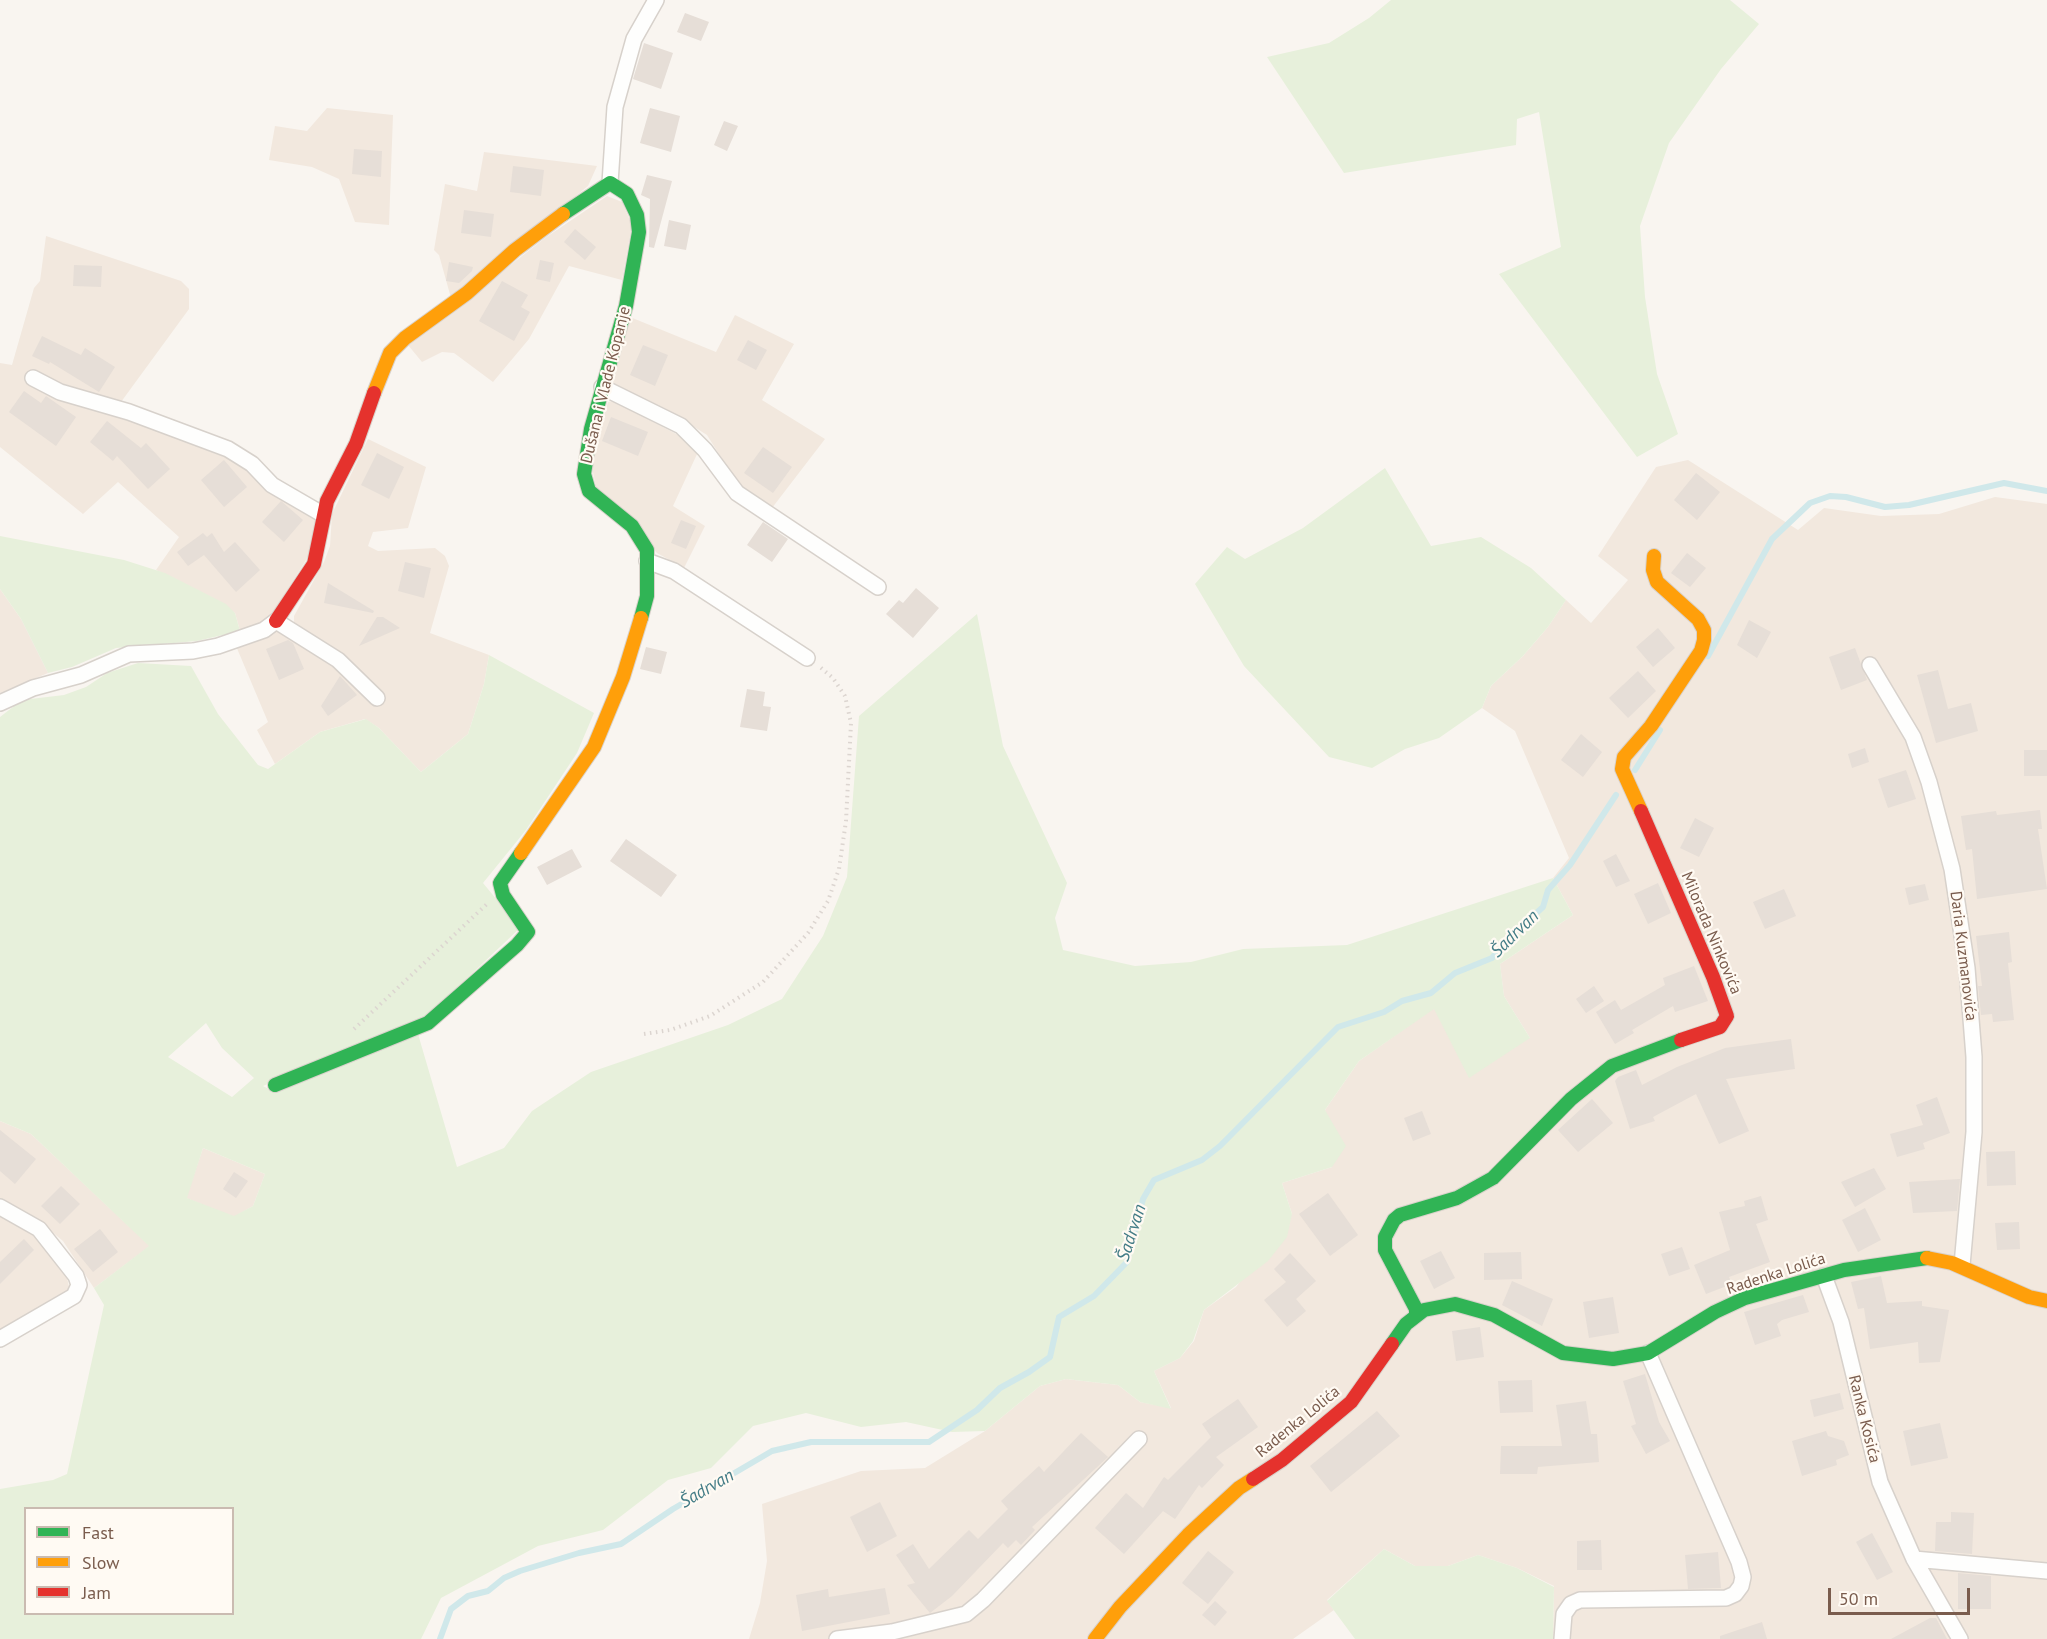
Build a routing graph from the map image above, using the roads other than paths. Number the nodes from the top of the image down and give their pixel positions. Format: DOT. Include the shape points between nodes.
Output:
graph roads {
  1 [pos="656,0"];
  2 [pos="610,183"];
  3 [pos="33,378"];
  4 [pos="602,387"];
  5 [pos="322,514"];
  6 [pos="1654,556"];
  7 [pos="647,561"];
  8 [pos="878,587"];
  9 [pos="276,621"];
  10 [pos="807,658"];
  11 [pos="1870,665"];
  12 [pos="377,698"];
  13 [pos="0,703"];
  14 [pos="275,1085"];
  15 [pos="0,1207"];
  16 [pos="1962,1265"];
  17 [pos="1824,1276"];
  18 [pos="2047,1301"];
  19 [pos="1416,1316"];
  20 [pos="0,1339"];
  21 [pos="1648,1353"];
  22 [pos="1139,1439"];
  23 [pos="1914,1559"];
  24 [pos="2047,1571"];
  25 [pos="837,1639"];
  26 [pos="1095,1639"];
  27 [pos="1562,1639"];
  28 [pos="1960,1639"];
  1 -- 2 [label="street" via="634,39 615,107"];
  2 -- 4 [label="street, Dušana i Vlade Kopanje" via="627,194 637,215 639,232 626,306"];
  2 -- 5 [label="street" via="515,250 390,353 356,444"];
  3 -- 5 [label="street" via="60,392 129,412 228,449 252,464 272,485"];
  4 -- 7 [label="street, Dušana i Vlade Kopanje" via="584,463 585,483 602,503 632,526 646,550"];
  4 -- 8 [label="street" via="681,426 705,450 737,493"];
  5 -- 9 [label="street" via="314,564"];
  6 -- 19 [label="street, Milorada Ninkovića" via="1657,582 1698,619 1704,640 1701,651 1651,726 1624,757 1622,769 1713,977 1726,1021 1720,1027 1612,1066 1565,1105 1493,1178 1457,1198 1394,1220 1385,1237 1385,1250"];
  7 -- 10 [label="street" via="674,571"];
  7 -- 14 [label="street, Dušana i Vlade Kopanje" via="647,596 636,638 598,738 567,790 500,883 528,932 428,1023"];
  9 -- 12 [label="street" via="338,660"];
  9 -- 13 [label="street" via="264,630 218,646 129,654"];
  11 -- 16 [label="street, Daria Kuzmanovića" via="1913,737 1952,869 1967,968 1974,1057 1974,1132"];
  15 -- 20 [label="street" via="39,1229 79,1285 74,1296"];
  16 -- 17 [label="street, Radenka Lolića" via="1913,1258"];
  16 -- 18 [label="street, Radenka Lolića" via="2015,1291"];
  17 -- 21 [label="street, Radenka Lolića" via="1745,1298"];
  17 -- 23 [label="street, Ranka Kosića" via="1841,1322 1880,1482"];
  19 -- 21 [label="street, Radenka Lolića" via="1440,1306 1462,1305 1494,1315 1563,1353 1613,1359"];
  19 -- 26 [label="street, Radenka Lolića" via="1406,1324 1351,1402 1282,1460 1239,1488 1188,1535"];
  21 -- 27 [label="street" via="1743,1577 1735,1594 1726,1598 1580,1600 1564,1614"];
  22 -- 25 [label="street" via="966,1614 910,1628"];
  23 -- 24 [label="street"];
  23 -- 28 [label="street, Ranka Kosića"];
}
